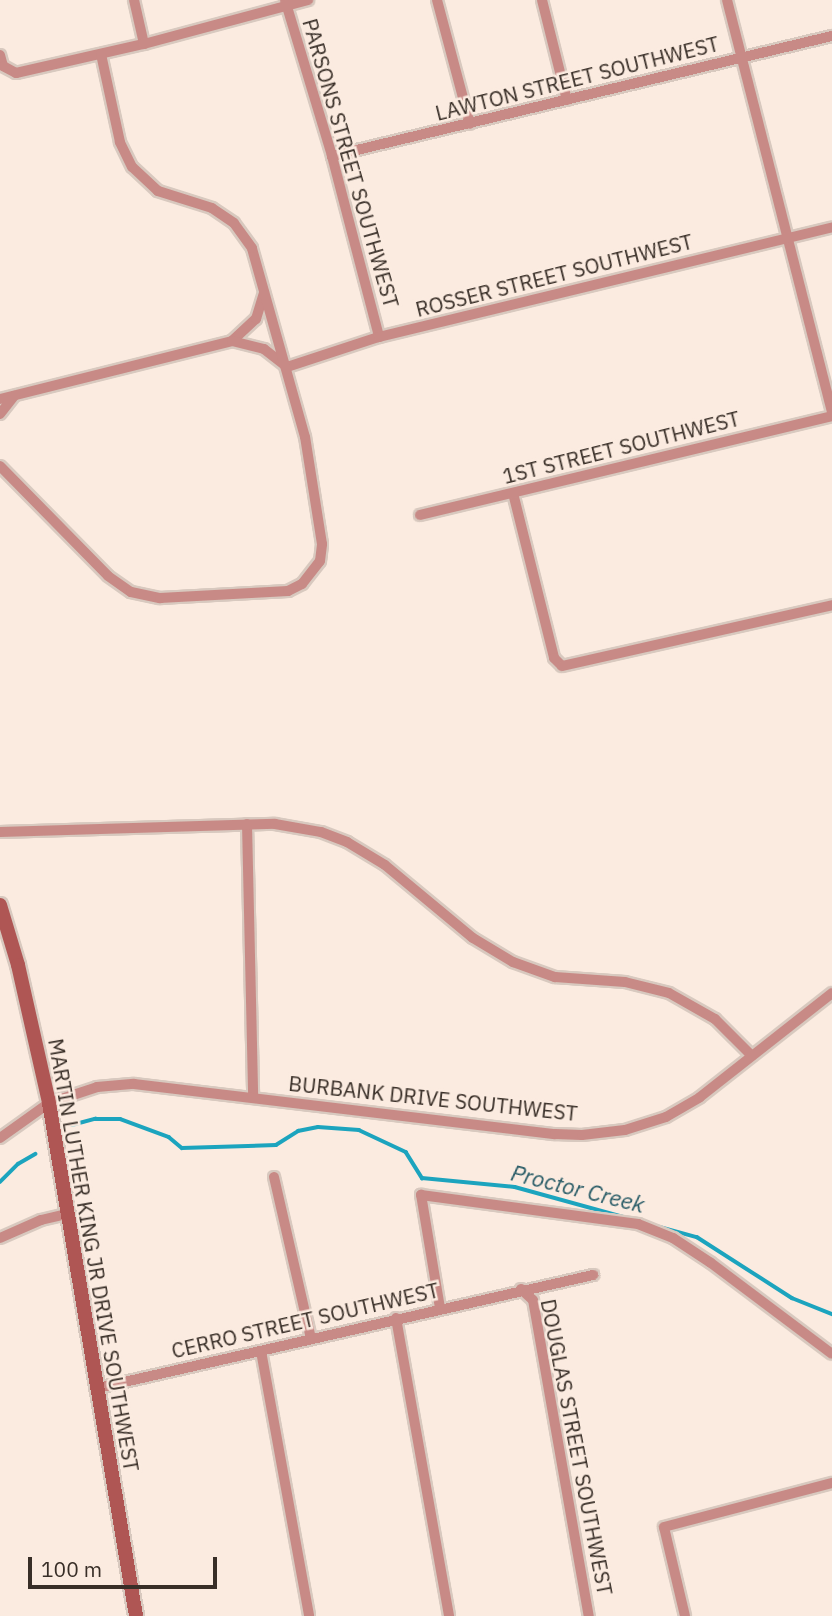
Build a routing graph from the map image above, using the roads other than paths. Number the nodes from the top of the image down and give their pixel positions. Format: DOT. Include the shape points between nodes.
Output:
graph roads {
  1 [pos="134,0"];
  2 [pos="308,0"];
  3 [pos="437,0"];
  4 [pos="542,0"];
  5 [pos="727,0"];
  6 [pos="286,3"];
  7 [pos="832,36"];
  8 [pos="144,44"];
  9 [pos="101,54"];
  10 [pos="0,55"];
  11 [pos="741,58"];
  12 [pos="567,100"];
  13 [pos="470,124"];
  14 [pos="332,156"];
  15 [pos="832,228"];
  16 [pos="788,238"];
  17 [pos="264,289"];
  18 [pos="379,337"];
  19 [pos="232,341"];
  20 [pos="287,367"];
  21 [pos="14,396"];
  22 [pos="0,399"];
  23 [pos="0,414"];
  24 [pos="832,414"];
  25 [pos="0,466"];
  26 [pos="513,493"];
  27 [pos="420,515"];
  28 [pos="832,605"];
  29 [pos="247,824"];
  30 [pos="0,832"];
  31 [pos="0,905"];
  32 [pos="832,993"];
  33 [pos="751,1056"];
  34 [pos="253,1097"];
  35 [pos="48,1103"];
  36 [pos="0,1138"];
  37 [pos="274,1177"];
  38 [pos="68,1214"];
  39 [pos="0,1238"];
  40 [pos="593,1275"];
  41 [pos="521,1289"];
  42 [pos="440,1308"];
  43 [pos="396,1318"];
  44 [pos="311,1339"];
  45 [pos="261,1351"];
  46 [pos="832,1354"];
  47 [pos="98,1388"];
  48 [pos="832,1483"];
  49 [pos="136,1616"];
  50 [pos="309,1616"];
  51 [pos="449,1616"];
  52 [pos="590,1616"];
  53 [pos="685,1616"];
  1 -- 8 [label="street"];
  2 -- 6 [label="street"];
  3 -- 13 [label="street"];
  4 -- 12 [label="street"];
  5 -- 11 [label="street"];
  6 -- 8 [label="street"];
  6 -- 14 [label="street, PARSONS STREET SOUTHWEST"];
  7 -- 11 [label="street, LAWTON STREET SOUTHWEST"];
  8 -- 9 [label="street"];
  9 -- 10 [label="street" via="9,72"];
  9 -- 17 [label="street" via="120,142 132,167 158,191 212,208 234,223 252,248"];
  11 -- 12 [label="street, LAWTON STREET SOUTHWEST"];
  11 -- 16 [label="street"];
  12 -- 13 [label="street, LAWTON STREET SOUTHWEST"];
  13 -- 14 [label="street, LAWTON STREET SOUTHWEST"];
  14 -- 18 [label="street, PARSONS STREET SOUTHWEST"];
  15 -- 16 [label="street, ROSSER STREET SOUTHWEST"];
  16 -- 18 [label="street, ROSSER STREET SOUTHWEST"];
  16 -- 24 [label="street"];
  17 -- 19 [label="street" via="256,319"];
  17 -- 20 [label="street"];
  18 -- 20 [label="street, ROSSER STREET SOUTHWEST"];
  19 -- 20 [label="street" via="264,349"];
  19 -- 21 [label="street"];
  20 -- 25 [label="street" via="322,544 313,574 288,591 160,598 131,592 107,576"];
  21 -- 22 [label="street"];
  21 -- 23 [label="street"];
  24 -- 26 [label="street, 1ST STREET SOUTHWEST"];
  26 -- 27 [label="street, 1ST STREET SOUTHWEST"];
  26 -- 28 [label="street" via="554,658 562,666"];
  29 -- 30 [label="street"];
  29 -- 33 [label="street" via="298,827 347,842 384,864 473,938 513,962 555,977 625,982 669,993 715,1019"];
  29 -- 34 [label="street"];
  31 -- 35 [label="main road, MARTIN LUTHER KING JR DRIVE SOUTHWEST"];
  32 -- 33 [label="street, BURBANK DRIVE SOUTHWEST"];
  33 -- 34 [label="street, BURBANK DRIVE SOUTHWEST" via="700,1097 666,1116 625,1130 582,1135"];
  34 -- 35 [label="street, BURBANK DRIVE SOUTHWEST" via="134,1084 97,1087"];
  35 -- 36 [label="street, BURBANK DRIVE SOUTHWEST"];
  35 -- 38 [label="main road, MARTIN LUTHER KING JR DRIVE SOUTHWEST"];
  37 -- 44 [label="street"];
  38 -- 39 [label="street"];
  38 -- 47 [label="main road, MARTIN LUTHER KING JR DRIVE SOUTHWEST"];
  40 -- 41 [label="street, CERRO STREET SOUTHWEST"];
  41 -- 42 [label="street, CERRO STREET SOUTHWEST"];
  41 -- 52 [label="street, DOUGLAS STREET SOUTHWEST" via="533,1300"];
  42 -- 43 [label="street, CERRO STREET SOUTHWEST"];
  42 -- 46 [label="street" via="421,1195 598,1217 650,1229 711,1263"];
  43 -- 44 [label="street, CERRO STREET SOUTHWEST"];
  43 -- 51 [label="street"];
  44 -- 45 [label="street, CERRO STREET SOUTHWEST"];
  45 -- 47 [label="street, CERRO STREET SOUTHWEST"];
  45 -- 50 [label="street"];
  47 -- 49 [label="main road, MARTIN LUTHER KING JR DRIVE SOUTHWEST"];
  48 -- 53 [label="street" via="664,1527"];
}
